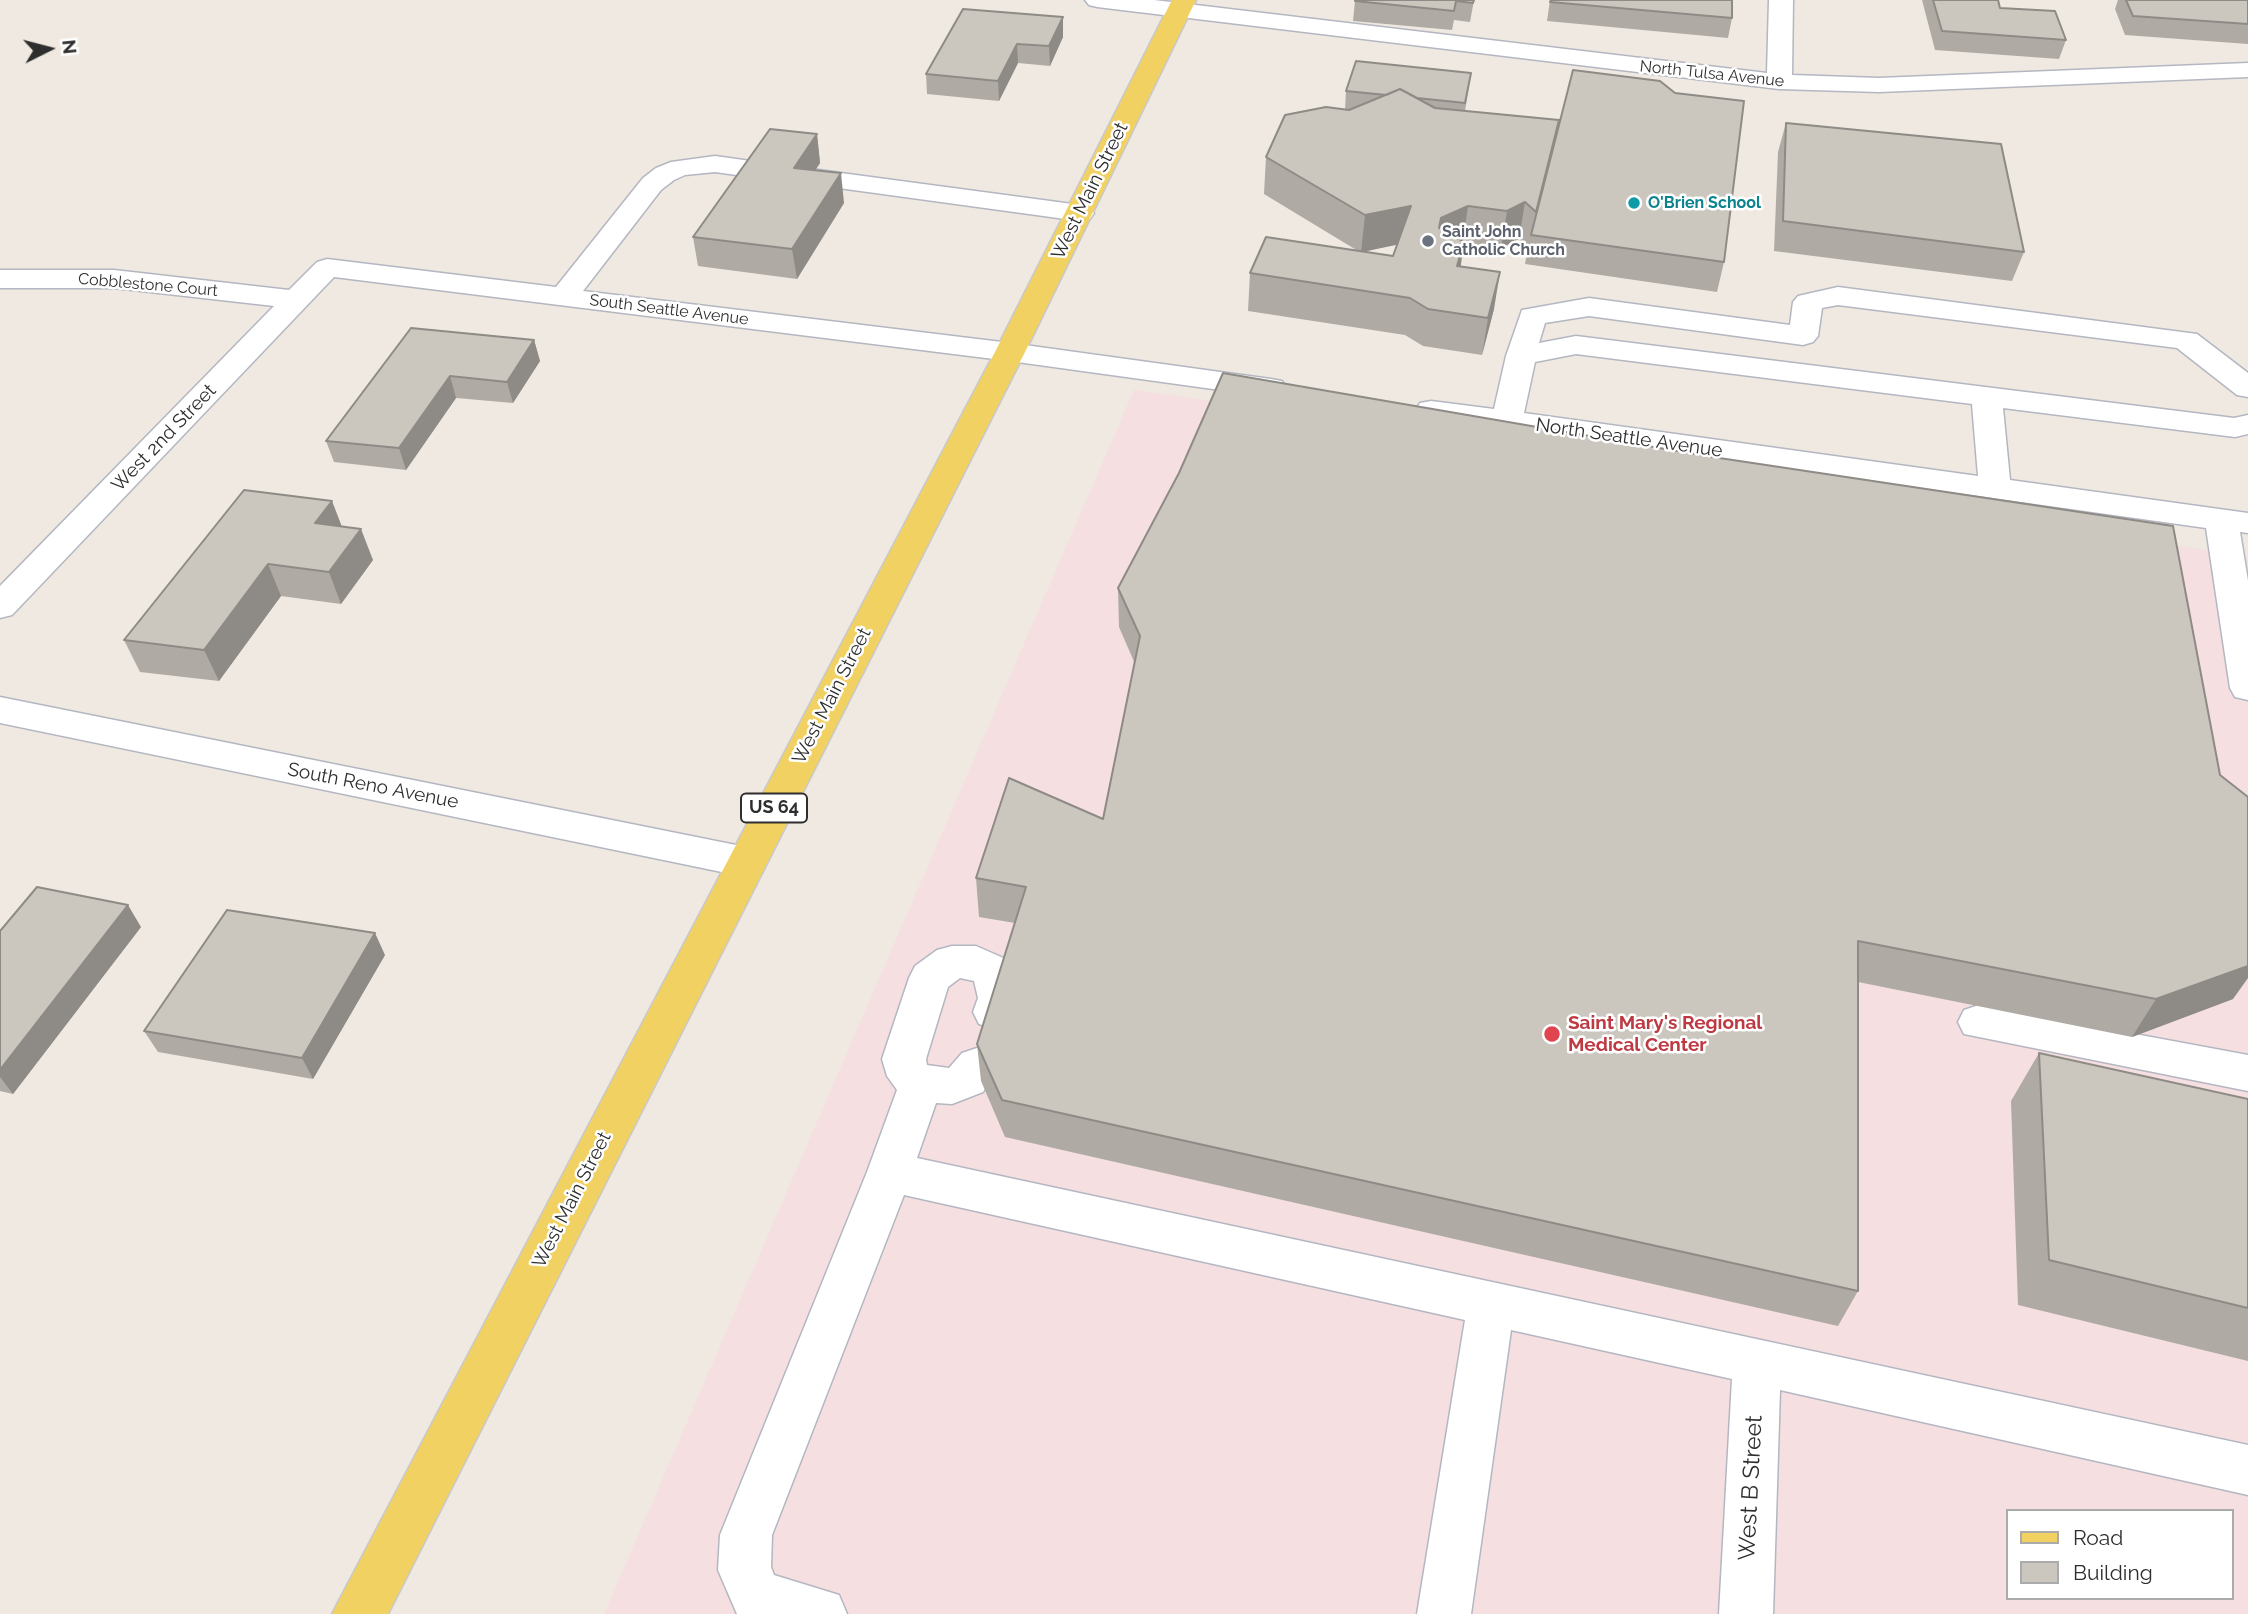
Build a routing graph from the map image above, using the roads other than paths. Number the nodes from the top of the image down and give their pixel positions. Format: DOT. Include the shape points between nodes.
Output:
graph roads {
  1 [pos="1097,0"];
  2 [pos="1781,0"];
  3 [pos="1182,4"];
  4 [pos="2248,70"];
  5 [pos="1779,82"];
  6 [pos="765,171"];
  7 [pos="811,177"];
  8 [pos="1080,212"];
  9 [pos="327,268"];
  10 [pos="0,279"];
  11 [pos="563,297"];
  12 [pos="297,300"];
  13 [pos="1803,336"];
  14 [pos="1010,352"];
  15 [pos="1521,356"];
  16 [pos="1802,374"];
  17 [pos="2248,387"];
  18 [pos="1301,393"];
  19 [pos="1987,397"];
  20 [pos="1397,406"];
  21 [pos="1507,421"];
  22 [pos="2248,424"];
  23 [pos="1995,488"];
  24 [pos="2234,521"];
  25 [pos="0,607"];
  26 [pos="2248,688"];
  27 [pos="0,710"];
  28 [pos="746,862"];
  29 [pos="994,1012"];
  30 [pos="1979,1023"];
  31 [pos="977,1066"];
  32 [pos="2248,1073"];
  33 [pos="921,1083"];
  34 [pos="890,1172"];
  35 [pos="1491,1304"];
  36 [pos="1757,1362"];
  37 [pos="2248,1470"];
  38 [pos="359,1614"];
  39 [pos="820,1614"];
  40 [pos="1444,1614"];
  41 [pos="1746,1614"];
  1 -- 3 [label="street, North Tulsa Avenue"];
  2 -- 5 [label="street"];
  3 -- 5 [label="street, North Tulsa Avenue"];
  3 -- 8 [label="main road, West Main Street / US 64"];
  4 -- 5 [label="street, North Tulsa Avenue" via="1879,85"];
  6 -- 11 [label="street" via="706,164 665,174 652,184"];
  7 -- 8 [label="street"];
  8 -- 14 [label="main road, West Main Street / US 64"];
  9 -- 11 [label="street, South Seattle Avenue"];
  9 -- 12 [label="street, West 2nd Street"];
  10 -- 12 [label="street, Cobblestone Court" via="114,279"];
  11 -- 14 [label="street, South Seattle Avenue"];
  12 -- 25 [label="street, West 2nd Street"];
  13 -- 15 [label="street" via="1589,307 1532,316"];
  13 -- 16 [label="street"];
  13 -- 17 [label="street" via="1808,302 1838,296 2186,340"];
  14 -- 18 [label="street"];
  14 -- 28 [label="main road, West Main Street / US 64"];
  15 -- 16 [label="street" via="1576,345"];
  15 -- 21 [label="street"];
  16 -- 19 [label="street"];
  19 -- 22 [label="street" via="2235,428"];
  19 -- 23 [label="street"];
  20 -- 21 [label="street, North Seattle Avenue"];
  21 -- 23 [label="street, North Seattle Avenue"];
  23 -- 24 [label="street, North Seattle Avenue"];
  24 -- 26 [label="street"];
  27 -- 28 [label="street, South Reno Avenue"];
  28 -- 38 [label="main road, West Main Street / US 64"];
  29 -- 33 [label="street" via="999,998 993,972 976,962 952,962 930,978 904,1059 909,1076"];
  30 -- 32 [label="street"];
  31 -- 33 [label="street" via="968,1079 952,1086"];
  33 -- 34 [label="street"];
  34 -- 35 [label="street"];
  34 -- 39 [label="street" via="746,1535 744,1570 757,1597"];
  35 -- 36 [label="street"];
  35 -- 40 [label="street"];
  36 -- 37 [label="street"];
  36 -- 41 [label="street, West B Street"];
}
